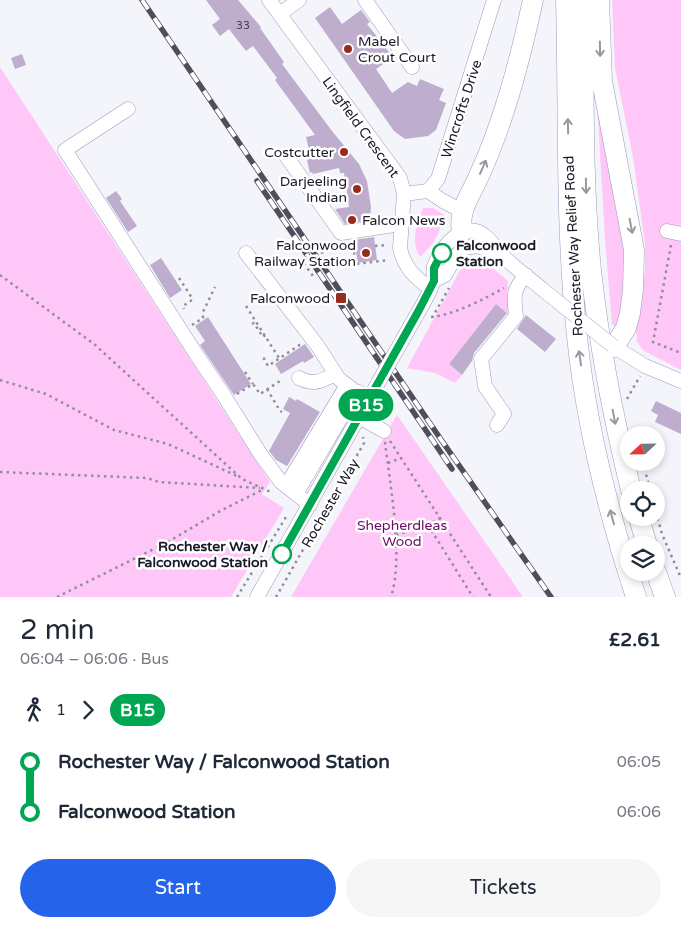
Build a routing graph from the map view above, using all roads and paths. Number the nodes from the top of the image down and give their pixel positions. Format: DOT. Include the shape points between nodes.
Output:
graph roads {
  1 [pos="269,0"];
  2 [pos="299,0"];
  3 [pos="364,0"];
  4 [pos="494,0"];
  5 [pos="533,0"];
  6 [pos="566,0"];
  7 [pos="583,0"];
  8 [pos="599,0"];
  9 [pos="280,14"];
  10 [pos="412,67"];
  11 [pos="576,67"];
  12 [pos="128,109"];
  13 [pos="286,156"];
  14 [pos="428,191"];
  15 [pos="404,194"];
  16 [pos="462,211"];
  17 [pos="402,224"];
  18 [pos="462,232"];
  19 [pos="674,233"];
  20 [pos="388,245"];
  21 [pos="375,246"];
  22 [pos="317,247"];
  23 [pos="246,252"];
  24 [pos="354,252"];
  25 [pos="503,256"];
  26 [pos="300,259"];
  27 [pos="389,260"];
  28 [pos="330,265"];
  29 [pos="0,275"];
  30 [pos="526,275"];
  31 [pos="313,276"];
  32 [pos="179,278"];
  33 [pos="514,284"];
  34 [pos="432,285"];
  35 [pos="215,287"];
  36 [pos="449,288"];
  37 [pos="246,306"];
  38 [pos="185,313"];
  39 [pos="203,318"];
  40 [pos="188,319"];
  41 [pos="252,324"];
  42 [pos="188,329"];
  43 [pos="265,335"];
  44 [pos="306,341"];
  45 [pos="614,346"];
  46 [pos="681,353"];
  47 [pos="265,358"];
  48 [pos="280,358"];
  49 [pos="245,372"];
  50 [pos="336,374"];
  51 [pos="640,375"];
  52 [pos="299,378"];
  53 [pos="283,379"];
  54 [pos="0,380"];
  55 [pos="681,382"];
  56 [pos="253,384"];
  57 [pos="267,389"];
  58 [pos="351,389"];
  59 [pos="372,394"];
  60 [pos="627,400"];
  61 [pos="228,401"];
  62 [pos="282,412"];
  63 [pos="359,417"];
  64 [pos="497,425"];
  65 [pos="384,431"];
  66 [pos="362,434"];
  67 [pos="401,458"];
  68 [pos="388,463"];
  69 [pos="0,472"];
  70 [pos="242,479"];
  71 [pos="629,481"];
  72 [pos="264,489"];
  73 [pos="291,490"];
  74 [pos="274,493"];
  75 [pos="310,505"];
  76 [pos="440,518"];
  77 [pos="428,525"];
  78 [pos="660,526"];
  79 [pos="396,535"];
  80 [pos="681,578"];
  81 [pos="659,581"];
  82 [pos="57,597"];
  83 [pos="257,597"];
  84 [pos="276,597"];
  85 [pos="391,597"];
  86 [pos="473,597"];
  87 [pos="491,597"];
  88 [pos="636,597"];
  89 [pos="665,597"];
  1 -- 9 [label="street, Lingfield Crescent"];
  2 -- 9 [label="street"];
  3 -- 10 [label="street"];
  4 -- 14 [label="street, Wincrofts Drive" via="438,179"];
  16 -- 5 [label="highway, one-way" via="493,140 513,80"];
  6 -- 11 [label="highway"];
  7 -- 11 [label="highway"];
  8 -- 45 [label="highway, one-way" via="602,81 634,250 630,313 626,328"];
  9 -- 15 [label="street, Lingfield Crescent" via="400,178"];
  11 -- 71 [label="highway, Rochester Way Relief Road, one-way" via="592,276 602,356"];
  88 -- 11 [label="highway, Rochester Way Relief Road, one-way" via="599,467 577,338 569,229"];
  12 -- 61 [label="street" via="65,150"];
  13 -- 17 [label="street" via="341,233"];
  14 -- 15 [label="street"];
  14 -- 16 [label="street"];
  15 -- 17 [label="street, Lingfield Crescent"];
  16 -- 18 [label="highway"];
  17 -- 34 [label="street, Lingfield Crescent" via="400,248 405,263 414,277"];
  18 -- 25 [label="street" via="474,230 485,236"];
  18 -- 34 [label="street, Rochester Way" via="449,242 436,263"];
  19 -- 46 [label="path" via="653,342"];
  20 -- 21 [label="path"];
  22 -- 28 [label="path"];
  23 -- 50 [label="street"];
  24 -- 27 [label="path" via="356,264"];
  25 -- 30 [label="street"];
  25 -- 34 [label="street" via="482,247 464,248 455,256 445,275"];
  26 -- 31 [label="path"];
  29 -- 70 [label="path" via="94,344"];
  30 -- 33 [label="street"];
  30 -- 45 [label="street, bridge"];
  32 -- 38 [label="path" via="192,298 183,306"];
  33 -- 36 [label="path" via="432,318"];
  33 -- 64 [label="street" via="516,316 481,360 485,386 504,414"];
  34 -- 59 [label="street, Rochester Way, bridge"];
  35 -- 39 [label="path"];
  37 -- 43 [label="path"];
  40 -- 42 [label="path"];
  41 -- 43 [label="path" via="263,337"];
  43 -- 48 [label="path"];
  44 -- 48 [label="path"];
  45 -- 55 [label="street" via="645,366"];
  47 -- 48 [label="path" via="268,366"];
  49 -- 56 [label="path"];
  50 -- 52 [label="street" via="317,383"];
  50 -- 58 [label="street"];
  51 -- 60 [label="path"];
  53 -- 57 [label="path"];
  54 -- 70 [label="path" via="46,394 114,430 168,444"];
  56 -- 57 [label="path" via="260,394"];
  56 -- 61 [label="path"];
  57 -- 62 [label="path"];
  58 -- 59 [label="street"];
  58 -- 73 [label="street"];
  59 -- 63 [label="street, Rochester Way"];
  61 -- 73 [label="street" via="261,454 281,482"];
  63 -- 65 [label="street"];
  63 -- 75 [label="street, Rochester Way"];
  65 -- 67 [label="path"];
  65 -- 68 [label="path"];
  66 -- 84 [label="path, Rochester Way" via="364,443"];
  67 -- 68 [label="path"];
  67 -- 76 [label="path"];
  68 -- 79 [label="path"];
  69 -- 72 [label="path" via="147,478 159,482"];
  70 -- 72 [label="path"];
  72 -- 74 [label="path"];
  72 -- 82 [label="path" via="166,543"];
  73 -- 75 [label="street"];
  75 -- 83 [label="street, Rochester Way"];
  76 -- 77 [label="path"];
  76 -- 87 [label="path"];
  77 -- 79 [label="path"];
  77 -- 86 [label="path"];
  78 -- 80 [label="path"];
  79 -- 85 [label="path" via="395,585"];
  81 -- 89 [label="highway"];
}
